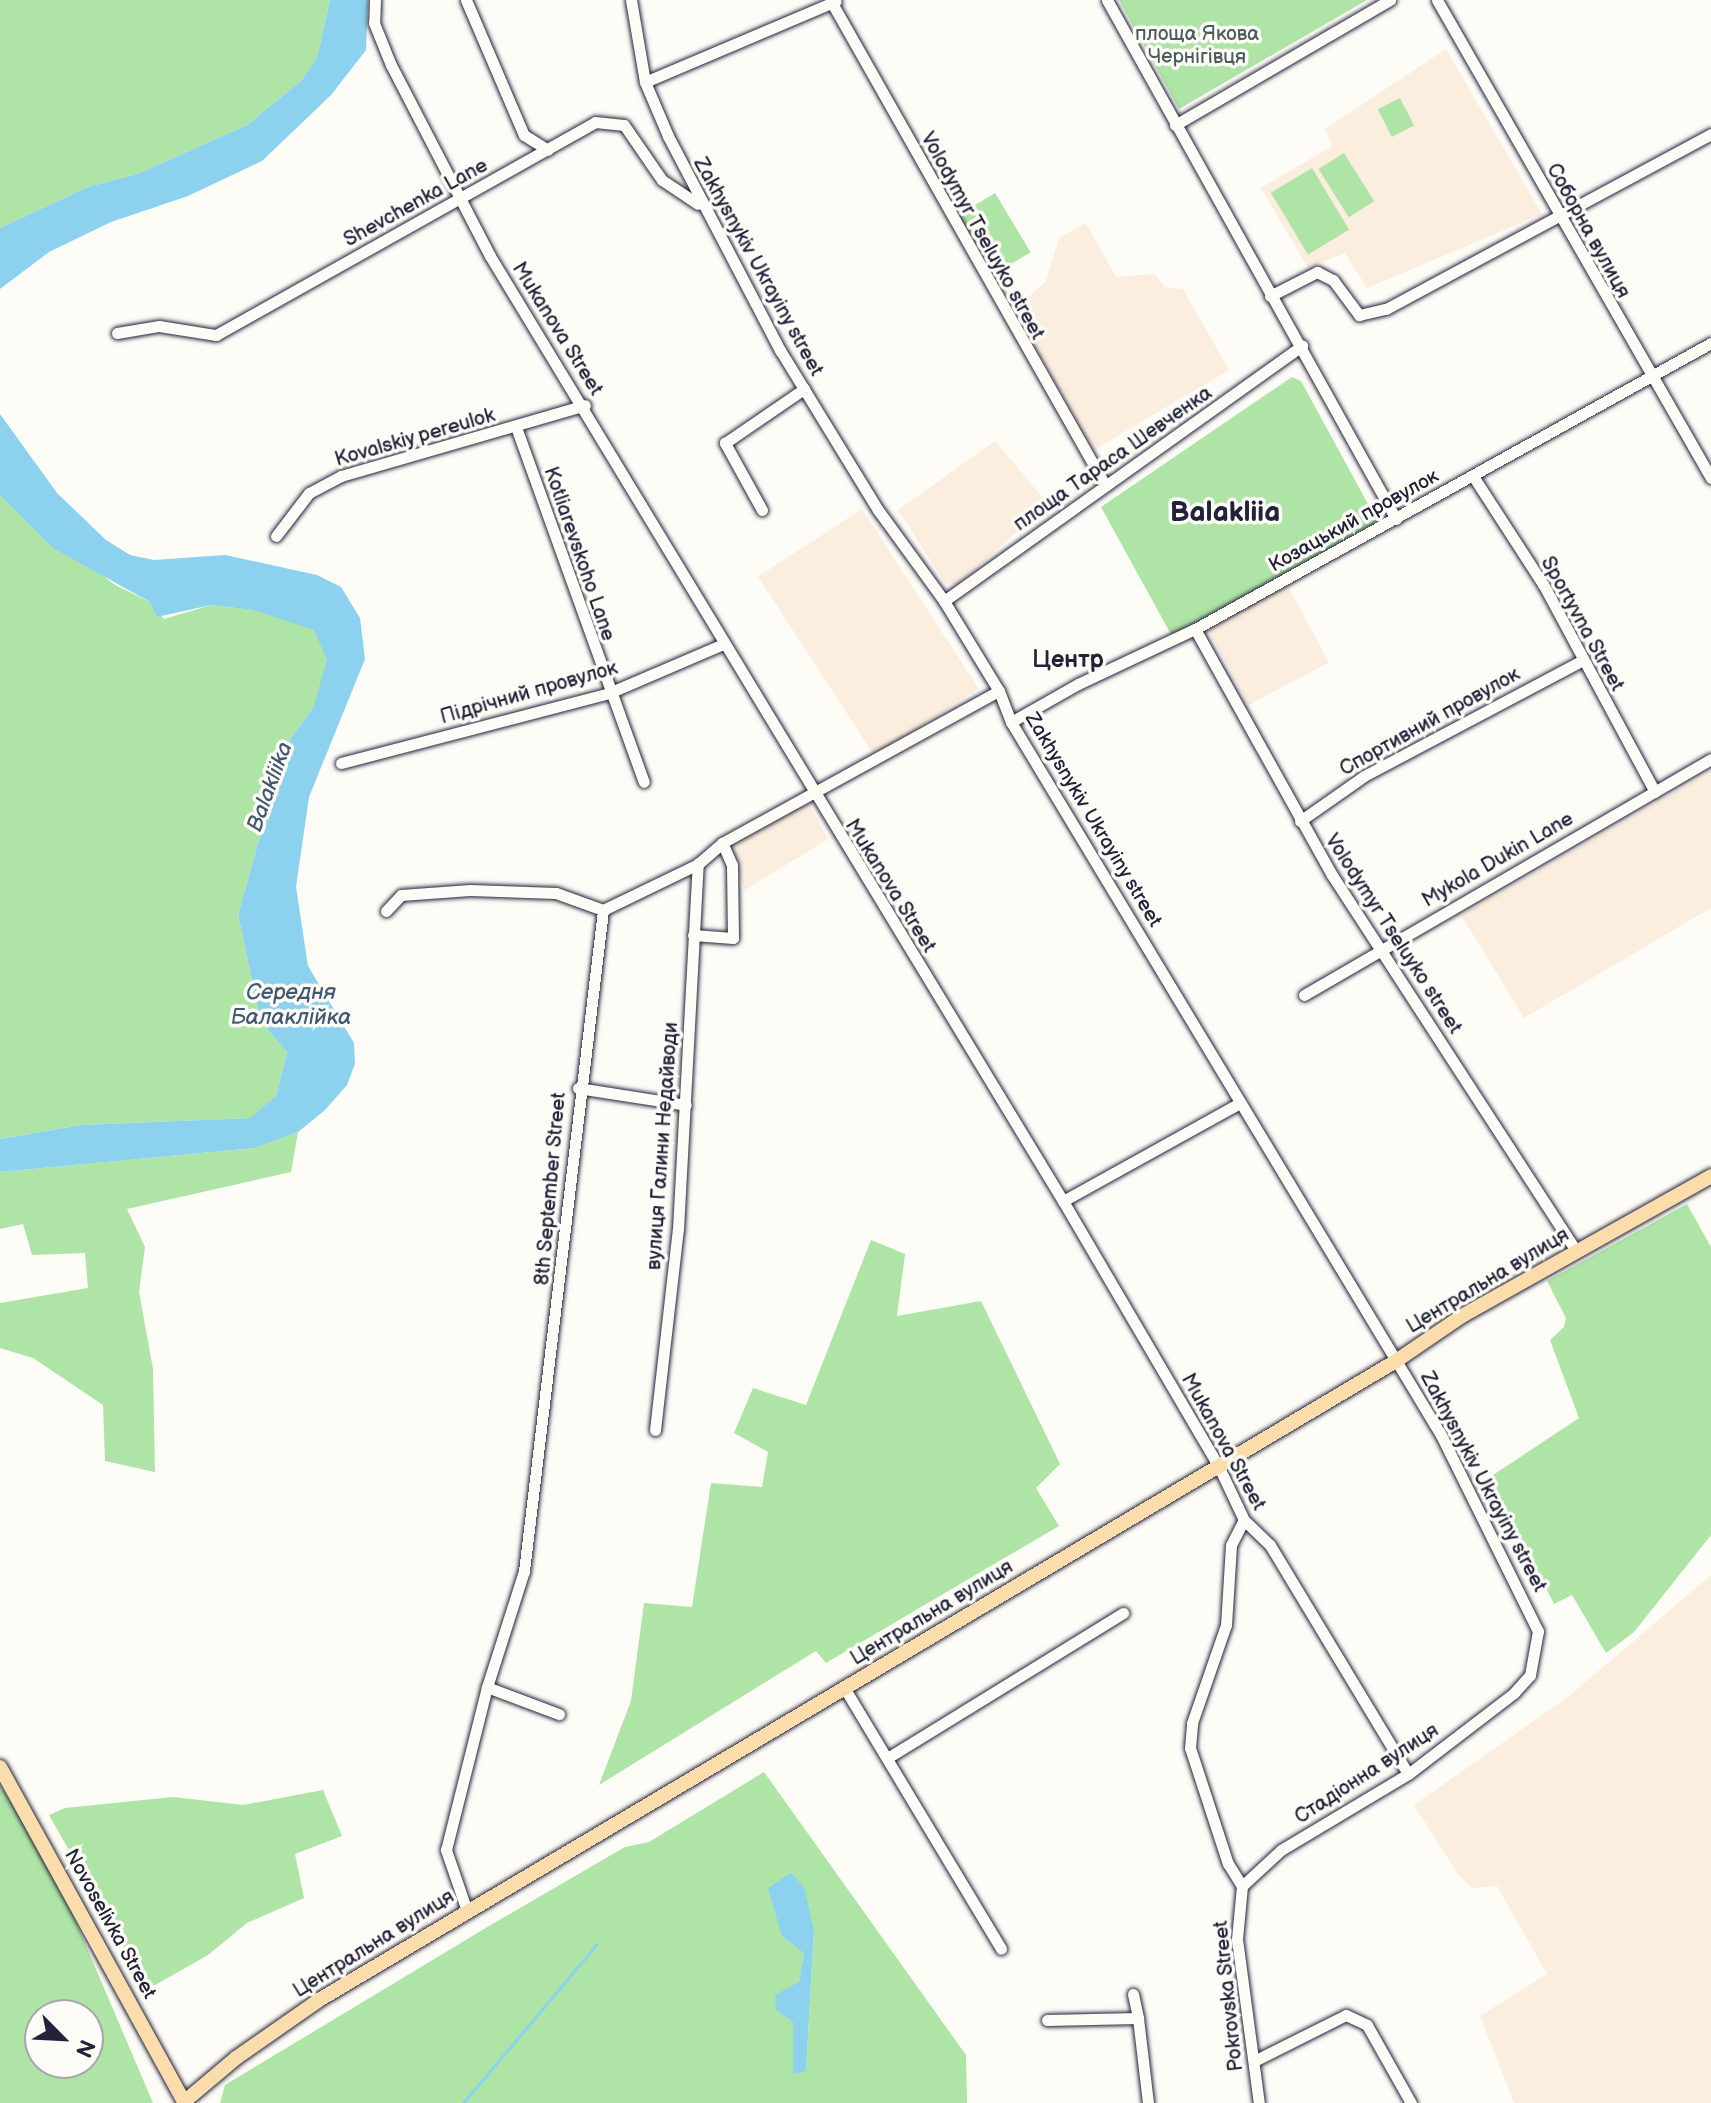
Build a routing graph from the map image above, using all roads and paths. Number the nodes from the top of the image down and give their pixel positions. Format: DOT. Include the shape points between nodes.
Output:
graph roads {
  1 [pos="375,0"];
  2 [pos="466,0"];
  3 [pos="631,0"];
  4 [pos="1107,0"];
  5 [pos="1390,0"];
  6 [pos="1437,0"];
  7 [pos="836,2"];
  8 [pos="645,82"];
  9 [pos="1175,125"];
  10 [pos="1711,134"];
  11 [pos="548,150"];
  12 [pos="461,198"];
  13 [pos="700,205"];
  14 [pos="1559,217"];
  15 [pos="1270,296"];
  16 [pos="117,333"];
  17 [pos="1711,343"];
  18 [pos="1302,346"];
  19 [pos="1650,379"];
  20 [pos="804,389"];
  21 [pos="585,405"];
  22 [pos="516,427"];
  23 [pos="1473,476"];
  24 [pos="1711,478"];
  25 [pos="1105,485"];
  26 [pos="762,510"];
  27 [pos="1396,519"];
  28 [pos="276,536"];
  29 [pos="944,601"];
  30 [pos="1195,629"];
  31 [pos="721,645"];
  32 [pos="1581,661"];
  33 [pos="999,691"];
  34 [pos="609,693"];
  35 [pos="1011,722"];
  36 [pos="1711,759"];
  37 [pos="341,763"];
  38 [pos="644,782"];
  39 [pos="1655,792"];
  40 [pos="812,794"];
  41 [pos="1300,821"];
  42 [pos="722,843"];
  43 [pos="698,864"];
  44 [pos="603,910"];
  45 [pos="386,911"];
  46 [pos="693,935"];
  47 [pos="1381,948"];
  48 [pos="1304,995"];
  49 [pos="578,1088"];
  50 [pos="1240,1103"];
  51 [pos="686,1105"];
  52 [pos="1711,1176"];
  53 [pos="1063,1201"];
  54 [pos="1576,1251"];
  55 [pos="1396,1361"];
  56 [pos="655,1430"];
  57 [pos="1218,1465"];
  58 [pos="1244,1520"];
  59 [pos="1123,1613"];
  60 [pos="1537,1654"];
  61 [pos="487,1687"];
  62 [pos="845,1689"];
  63 [pos="559,1714"];
  64 [pos="889,1757"];
  65 [pos="0,1767"];
  66 [pos="1408,1774"];
  67 [pos="1242,1886"];
  68 [pos="467,1911"];
  69 [pos="1001,1949"];
  70 [pos="1133,1994"];
  71 [pos="1138,2018"];
  72 [pos="1047,2020"];
  73 [pos="1254,2061"];
  74 [pos="184,2102"];
  75 [pos="1148,2103"];
  76 [pos="1259,2103"];
  77 [pos="1411,2103"];
  1 -- 12 [label="street, Mukanova Street" via="374,23 391,65"];
  2 -- 11 [label="street" via="524,135"];
  3 -- 8 [label="street, Zakhysnykiv Ukrayiny street"];
  4 -- 9 [label="street"];
  5 -- 9 [label="street"];
  6 -- 14 [label="street, Соборна вулиця"];
  7 -- 8 [label="street"];
  7 -- 25 [label="street, Volodymyr Tseluyko street"];
  8 -- 13 [label="street, Zakhysnykiv Ukrayiny street"];
  9 -- 15 [label="street"];
  10 -- 14 [label="street"];
  11 -- 12 [label="street, Shevchenka Lane"];
  11 -- 13 [label="street, Shevchenka Lane" via="595,122 624,125 662,180"];
  12 -- 16 [label="street, Shevchenka Lane" via="216,335 159,326"];
  12 -- 21 [label="street, Mukanova Street" via="490,256"];
  13 -- 20 [label="street, Zakhysnykiv Ukrayiny street"];
  14 -- 15 [label="street" via="1386,309 1359,315 1333,280 1317,272"];
  14 -- 19 [label="street, Соборна вулиця"];
  15 -- 18 [label="street"];
  17 -- 19 [label="street, Козацький провулок"];
  18 -- 25 [label="street, площа Тараса Шевченка"];
  18 -- 27 [label="street"];
  19 -- 23 [label="street, Козацький провулок"];
  19 -- 24 [label="street, Соборна вулиця"];
  20 -- 26 [label="street" via="725,443"];
  20 -- 29 [label="street, Zakhysnykiv Ukrayiny street" via="878,510"];
  21 -- 22 [label="street, Kovalskiy pereulok"];
  21 -- 31 [label="street, Mukanova Street"];
  22 -- 28 [label="street, Kovalskiy pereulok" via="341,476 309,493"];
  22 -- 34 [label="street, Kotliarevskoho Lane"];
  23 -- 27 [label="street, Козацький провулок"];
  23 -- 32 [label="street, Sportyvna Street" via="1543,584"];
  25 -- 29 [label="street, площа Тараса Шевченка"];
  27 -- 30 [label="street, Козацький провулок"];
  29 -- 33 [label="street, Zakhysnykiv Ukrayiny street"];
  30 -- 35 [label="street, Козацький провулок"];
  30 -- 41 [label="street, Volodymyr Tseluyko street"];
  31 -- 34 [label="street, Підрічний провулок"];
  31 -- 40 [label="street, Mukanova Street"];
  32 -- 39 [label="street, Sportyvna Street"];
  32 -- 41 [label="street, Спортивний провулок" via="1364,776"];
  33 -- 35 [label="street, Zakhysnykiv Ukrayiny street"];
  33 -- 40 [label="street"];
  34 -- 37 [label="street, Підрічний провулок"];
  34 -- 38 [label="street, Kotliarevskoho Lane"];
  35 -- 50 [label="street, Zakhysnykiv Ukrayiny street"];
  36 -- 39 [label="street, Mykola Dukin Lane"];
  39 -- 47 [label="street, Mykola Dukin Lane"];
  40 -- 42 [label="street"];
  40 -- 53 [label="street, Mukanova Street"];
  41 -- 47 [label="street, Volodymyr Tseluyko street"];
  42 -- 43 [label="street"];
  42 -- 46 [label="street" via="732,865 733,938"];
  43 -- 44 [label="street"];
  43 -- 46 [label="street, вулиця Галини Недайводи"];
  44 -- 45 [label="street" via="556,893 470,890 401,895"];
  44 -- 49 [label="street, 8th September Street"];
  46 -- 51 [label="street, вулиця Галини Недайводи"];
  47 -- 48 [label="street, Mykola Dukin Lane"];
  47 -- 54 [label="street, Volodymyr Tseluyko street"];
  49 -- 51 [label="street"];
  49 -- 61 [label="street, 8th September Street" via="555,1331 524,1571"];
  50 -- 53 [label="street"];
  50 -- 55 [label="street, Zakhysnykiv Ukrayiny street"];
  51 -- 56 [label="street, вулиця Галини Недайводи"];
  52 -- 54 [label="main road, Центральна вулиця"];
  53 -- 57 [label="street, Mukanova Street"];
  54 -- 55 [label="main road, Центральна вулиця"];
  55 -- 57 [label="main road, Центральна вулиця"];
  55 -- 60 [label="street, Zakhysnykiv Ukrayiny street" via="1532,1611"];
  57 -- 58 [label="street, Mukanova Street"];
  57 -- 62 [label="main road, Центральна вулиця"];
  58 -- 66 [label="street, Mukanova Street" via="1270,1545"];
  58 -- 67 [label="street" via="1231,1545 1226,1625 1192,1723 1190,1748 1228,1864"];
  59 -- 64 [label="street"];
  60 -- 66 [label="street, Стадіонна вулиця" via="1530,1675 1514,1693"];
  61 -- 63 [label="street"];
  61 -- 68 [label="street, 8th September Street" via="446,1850"];
  62 -- 64 [label="street"];
  62 -- 68 [label="main road, Центральна вулиця"];
  64 -- 69 [label="street"];
  65 -- 74 [label="main road, Novoselivka Street"];
  66 -- 67 [label="street, Стадіонна вулиця" via="1281,1850"];
  67 -- 73 [label="street, Pokrovska Street" via="1237,1939"];
  68 -- 74 [label="main road, Центральна вулиця" via="319,2000"];
  70 -- 71 [label="street"];
  71 -- 72 [label="street"];
  71 -- 75 [label="street"];
  73 -- 76 [label="street, Pokrovska Street"];
  73 -- 77 [label="street" via="1346,2015 1367,2025"];
}
